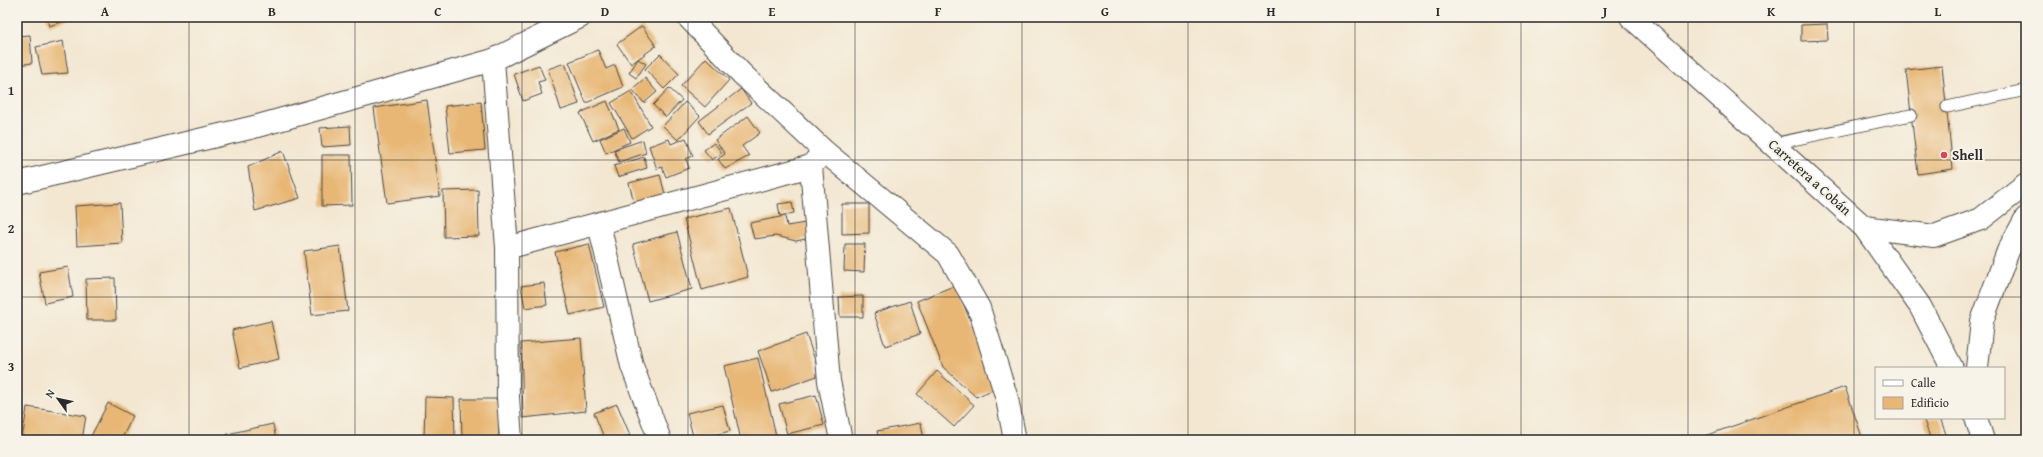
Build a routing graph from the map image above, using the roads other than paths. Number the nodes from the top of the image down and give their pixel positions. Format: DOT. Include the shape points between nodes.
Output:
graph roads {
  1 [pos="580,17"];
  2 [pos="688,17"];
  3 [pos="1631,17"];
  4 [pos="493,60"];
  5 [pos="2026,90"];
  6 [pos="1947,107"];
  7 [pos="1911,115"];
  8 [pos="1773,144"];
  9 [pos="817,159"];
  10 [pos="17,183"];
  11 [pos="2026,184"];
  12 [pos="2026,218"];
  13 [pos="599,224"];
  14 [pos="1864,227"];
  15 [pos="507,248"];
  16 [pos="1951,367"];
  17 [pos="1977,367"];
  18 [pos="1976,419"];
  19 [pos="511,440"];
  20 [pos="660,440"];
  21 [pos="841,440"];
  22 [pos="1015,440"];
  23 [pos="1983,440"];
  1 -- 4 [label="street"];
  2 -- 9 [label="street"];
  3 -- 8 [label="street, Carretera a Cobán"];
  4 -- 10 [label="street" via="254,127"];
  4 -- 15 [label="street"];
  5 -- 6 [label="lane"];
  7 -- 8 [label="lane"];
  8 -- 14 [label="street, Carretera a Cobán"];
  9 -- 13 [label="street"];
  9 -- 21 [label="street" via="829,381"];
  9 -- 22 [label="street" via="948,254 979,308 1007,399"];
  11 -- 14 [label="street" via="1981,219 1934,236"];
  12 -- 17 [label="street" via="2008,251 1982,321"];
  13 -- 15 [label="street"];
  13 -- 20 [label="street" via="632,366"];
  14 -- 16 [label="street, Carretera a Cobán" via="1920,306"];
  15 -- 19 [label="street" via="508,397"];
  18 -- 23 [label="street"];
}
